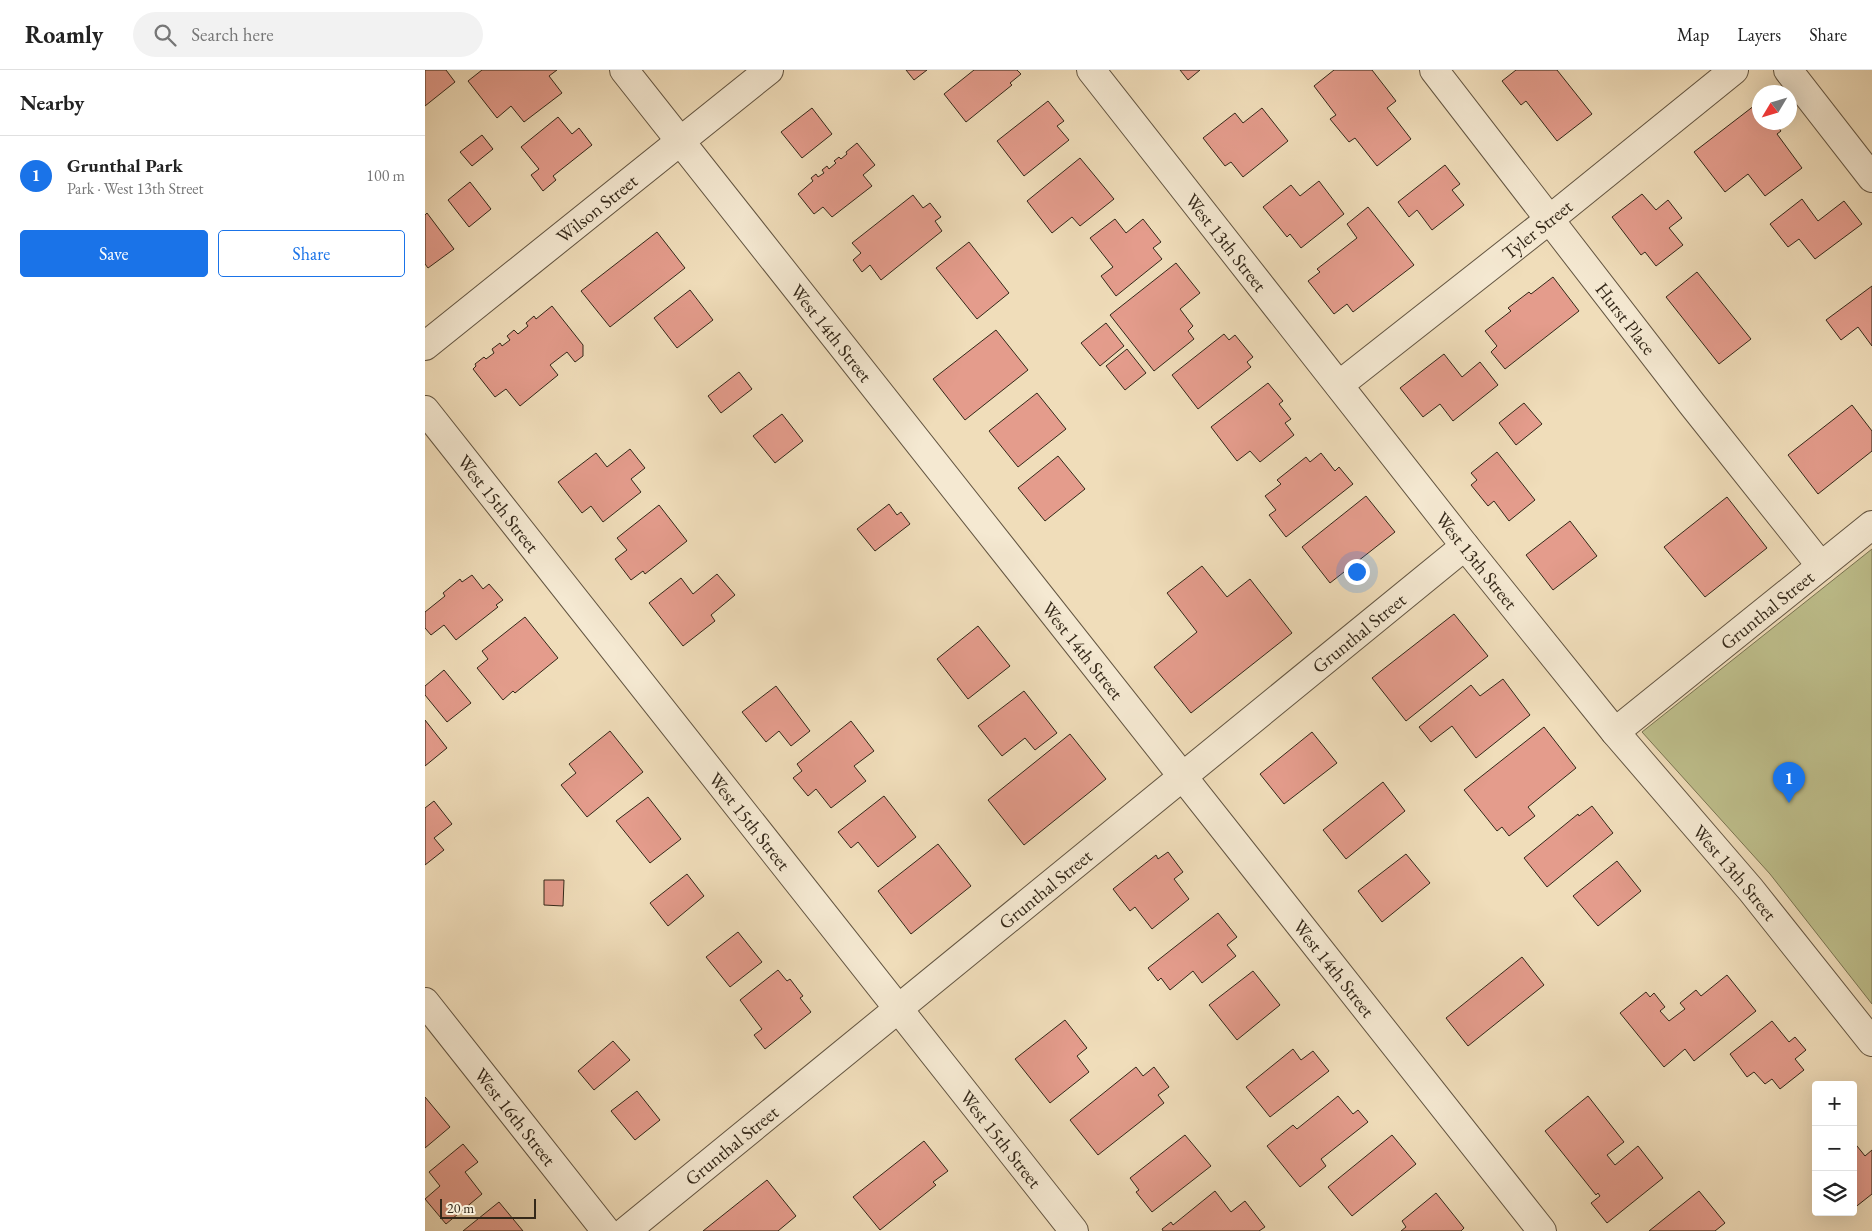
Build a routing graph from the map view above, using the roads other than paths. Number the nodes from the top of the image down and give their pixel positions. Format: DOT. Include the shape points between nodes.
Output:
graph roads {
  1 [pos="624,70"];
  2 [pos="769,70"];
  3 [pos="1091,70"];
  4 [pos="1434,70"];
  5 [pos="1734,70"];
  6 [pos="1788,70"];
  7 [pos="681,141"];
  8 [pos="1872,178"];
  9 [pos="1550,219"];
  10 [pos="425,346"];
  11 [pos="1339,385"];
  12 [pos="425,410"];
  13 [pos="1872,525"];
  14 [pos="1465,546"];
  15 [pos="1821,566"];
  16 [pos="1615,732"];
  17 [pos="1183,775"];
  18 [pos="425,1002"];
  19 [pos="898,1008"];
  20 [pos="1872,1042"];
  21 [pos="606,1231"];
  22 [pos="626,1231"];
  23 [pos="1074,1231"];
  24 [pos="1542,1231"];
  1 -- 7 [label="street, West 14th Street"];
  2 -- 7 [label="street, Wilson Street"];
  3 -- 11 [label="street, West 13th Street"];
  4 -- 9 [label="street, Hurst Place"];
  5 -- 9 [label="street, Tyler Street"];
  6 -- 8 [label="street"];
  7 -- 10 [label="street, Wilson Street"];
  7 -- 17 [label="street, West 14th Street"];
  9 -- 11 [label="street, Tyler Street"];
  9 -- 15 [label="street, Hurst Place"];
  11 -- 14 [label="street, West 13th Street"];
  12 -- 19 [label="street, West 15th Street"];
  13 -- 15 [label="street, Grunthal Street"];
  14 -- 16 [label="street, West 13th Street"];
  14 -- 17 [label="street, Grunthal Street"];
  15 -- 16 [label="street, Grunthal Street"];
  16 -- 20 [label="street, West 13th Street" via="1751,890"];
  17 -- 19 [label="street, Grunthal Street"];
  17 -- 24 [label="street, West 14th Street"];
  18 -- 21 [label="street, West 16th Street"];
  19 -- 22 [label="street, Grunthal Street"];
  19 -- 23 [label="street, West 15th Street"];
}
